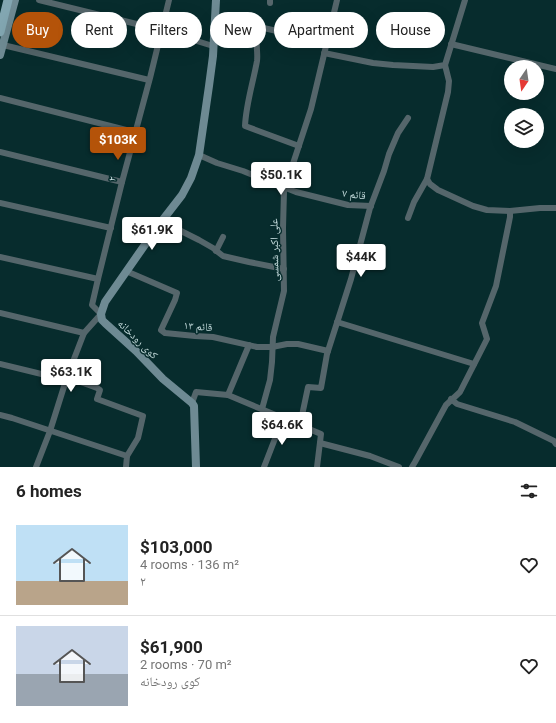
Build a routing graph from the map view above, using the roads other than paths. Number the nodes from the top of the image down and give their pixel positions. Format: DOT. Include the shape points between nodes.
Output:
graph roads {
  1 [pos="8,0"];
  2 [pos="15,0"];
  3 [pos="39,0"];
  4 [pos="169,0"];
  5 [pos="216,0"];
  6 [pos="337,0"];
  7 [pos="465,0"];
  8 [pos="166,12"];
  9 [pos="215,12"];
  10 [pos="334,12"];
  11 [pos="135,24"];
  12 [pos="0,32"];
  13 [pos="451,44"];
  14 [pos="3,45"];
  15 [pos="157,48"];
  16 [pos="213,48"];
  17 [pos="257,48"];
  18 [pos="325,48"];
  19 [pos="324,53"];
  20 [pos="0,55"];
  21 [pos="445,65"];
  22 [pos="556,69"];
  23 [pos="149,80"];
  24 [pos="0,98"];
  25 [pos="408,118"];
  26 [pos="134,132"];
  27 [pos="299,146"];
  28 [pos="0,152"];
  29 [pos="199,155"];
  30 [pos="427,180"];
  31 [pos="122,182"];
  32 [pos="285,188"];
  33 [pos="0,203"];
  34 [pos="371,206"];
  35 [pos="556,208"];
  36 [pos="510,211"];
  37 [pos="408,218"];
  38 [pos="162,221"];
  39 [pos="111,228"];
  40 [pos="223,237"];
  41 [pos="216,251"];
  42 [pos="0,257"];
  43 [pos="284,269"];
  44 [pos="126,271"];
  45 [pos="98,280"];
  46 [pos="0,312"];
  47 [pos="101,314"];
  48 [pos="337,322"];
  49 [pos="84,332"];
  50 [pos="248,345"];
  51 [pos="272,347"];
  52 [pos="328,352"];
  53 [pos="0,364"];
  54 [pos="474,364"];
  55 [pos="66,378"];
  56 [pos="228,396"];
  57 [pos="451,399"];
  58 [pos="192,403"];
  59 [pos="262,409"];
  60 [pos="0,415"];
  61 [pos="283,418"];
  62 [pos="300,425"];
  63 [pos="50,431"];
  64 [pos="320,442"];
  65 [pos="556,444"];
  66 [pos="127,456"];
  67 [pos="36,467"];
  68 [pos="126,467"];
  69 [pos="196,467"];
  70 [pos="264,467"];
  71 [pos="317,467"];
  72 [pos="399,467"];
  73 [pos="412,467"];
  1 -- 12 [label="main road"];
  2 -- 14 [label="street"];
  3 -- 11 [label="street"];
  4 -- 8 [label="street, ۲"];
  5 -- 9 [label="street"];
  6 -- 10 [label="street, علی اکبر شمسی"];
  7 -- 13 [label="street"];
  13 -- 21 [label="street"];
  13 -- 22 [label="street"];
  14 -- 20 [label="street"];
  14 -- 23 [label="street"];
  15 -- 23 [label="street, ۲"];
  16 -- 29 [label="street"];
  17 -- 27 [label="street" via="245,126"];
  18 -- 19 [label="street, علی اکبر شمسی"];
  19 -- 21 [label="street" via="380,63 433,67"];
  19 -- 27 [label="street, علی اکبر شمسی" via="311,110"];
  21 -- 30 [label="street" via="449,81 448,92"];
  23 -- 26 [label="street, ۲"];
  24 -- 26 [label="street"];
  25 -- 34 [label="street" via="389,154"];
  26 -- 31 [label="street, ۲"];
  27 -- 32 [label="street, علی اکبر شمسی"];
  28 -- 31 [label="street"];
  29 -- 32 [label="street, قائم ۷"];
  29 -- 38 [label="street" via="182,195"];
  30 -- 36 [label="street" via="438,190 473,206 487,210"];
  30 -- 37 [label="street"];
  31 -- 39 [label="street, ۲"];
  32 -- 34 [label="street, قائم ۷" via="348,205"];
  32 -- 43 [label="street, علی اکبر شمسی"];
  33 -- 39 [label="street"];
  34 -- 48 [label="street"];
  35 -- 36 [label="street"];
  36 -- 54 [label="street" via="496,286 482,323 487,339"];
  38 -- 41 [label="street"];
  38 -- 44 [label="street"];
  39 -- 45 [label="street, ۲"];
  40 -- 41 [label="street"];
  41 -- 43 [label="street" via="223,256"];
  42 -- 45 [label="street"];
  43 -- 51 [label="street, علی اکبر شمسی" via="284,291"];
  44 -- 47 [label="street"];
  44 -- 50 [label="street, قائم ۱۳" via="177,293 161,330"];
  45 -- 47 [label="street, ۲" via="92,305"];
  46 -- 49 [label="street"];
  47 -- 49 [label="street"];
  47 -- 58 [label="street, کوی رودخانه" via="105,323"];
  48 -- 52 [label="street"];
  48 -- 54 [label="street"];
  49 -- 55 [label="street"];
  50 -- 51 [label="street, قائم ۱۳"];
  50 -- 56 [label="street"];
  51 -- 52 [label="street, قائم ۱۳" via="298,344"];
  51 -- 59 [label="street, علی اکبر شمسی" via="270,380"];
  52 -- 62 [label="street" via="321,388 308,387"];
  53 -- 55 [label="street"];
  54 -- 57 [label="street" via="460,392"];
  55 -- 63 [label="street"];
  55 -- 66 [label="street" via="98,388 100,390 97,399 143,416 138,438"];
  56 -- 58 [label="street" via="196,392"];
  56 -- 59 [label="street"];
  57 -- 65 [label="street" via="457,404 515,422"];
  57 -- 73 [label="street"];
  58 -- 69 [label="street"];
  59 -- 61 [label="street"];
  60 -- 63 [label="street"];
  61 -- 62 [label="street"];
  61 -- 70 [label="street"];
  62 -- 64 [label="street" via="321,434"];
  63 -- 66 [label="street"];
  63 -- 67 [label="street"];
  64 -- 71 [label="street"];
  64 -- 72 [label="street"];
  66 -- 68 [label="street"];
}
